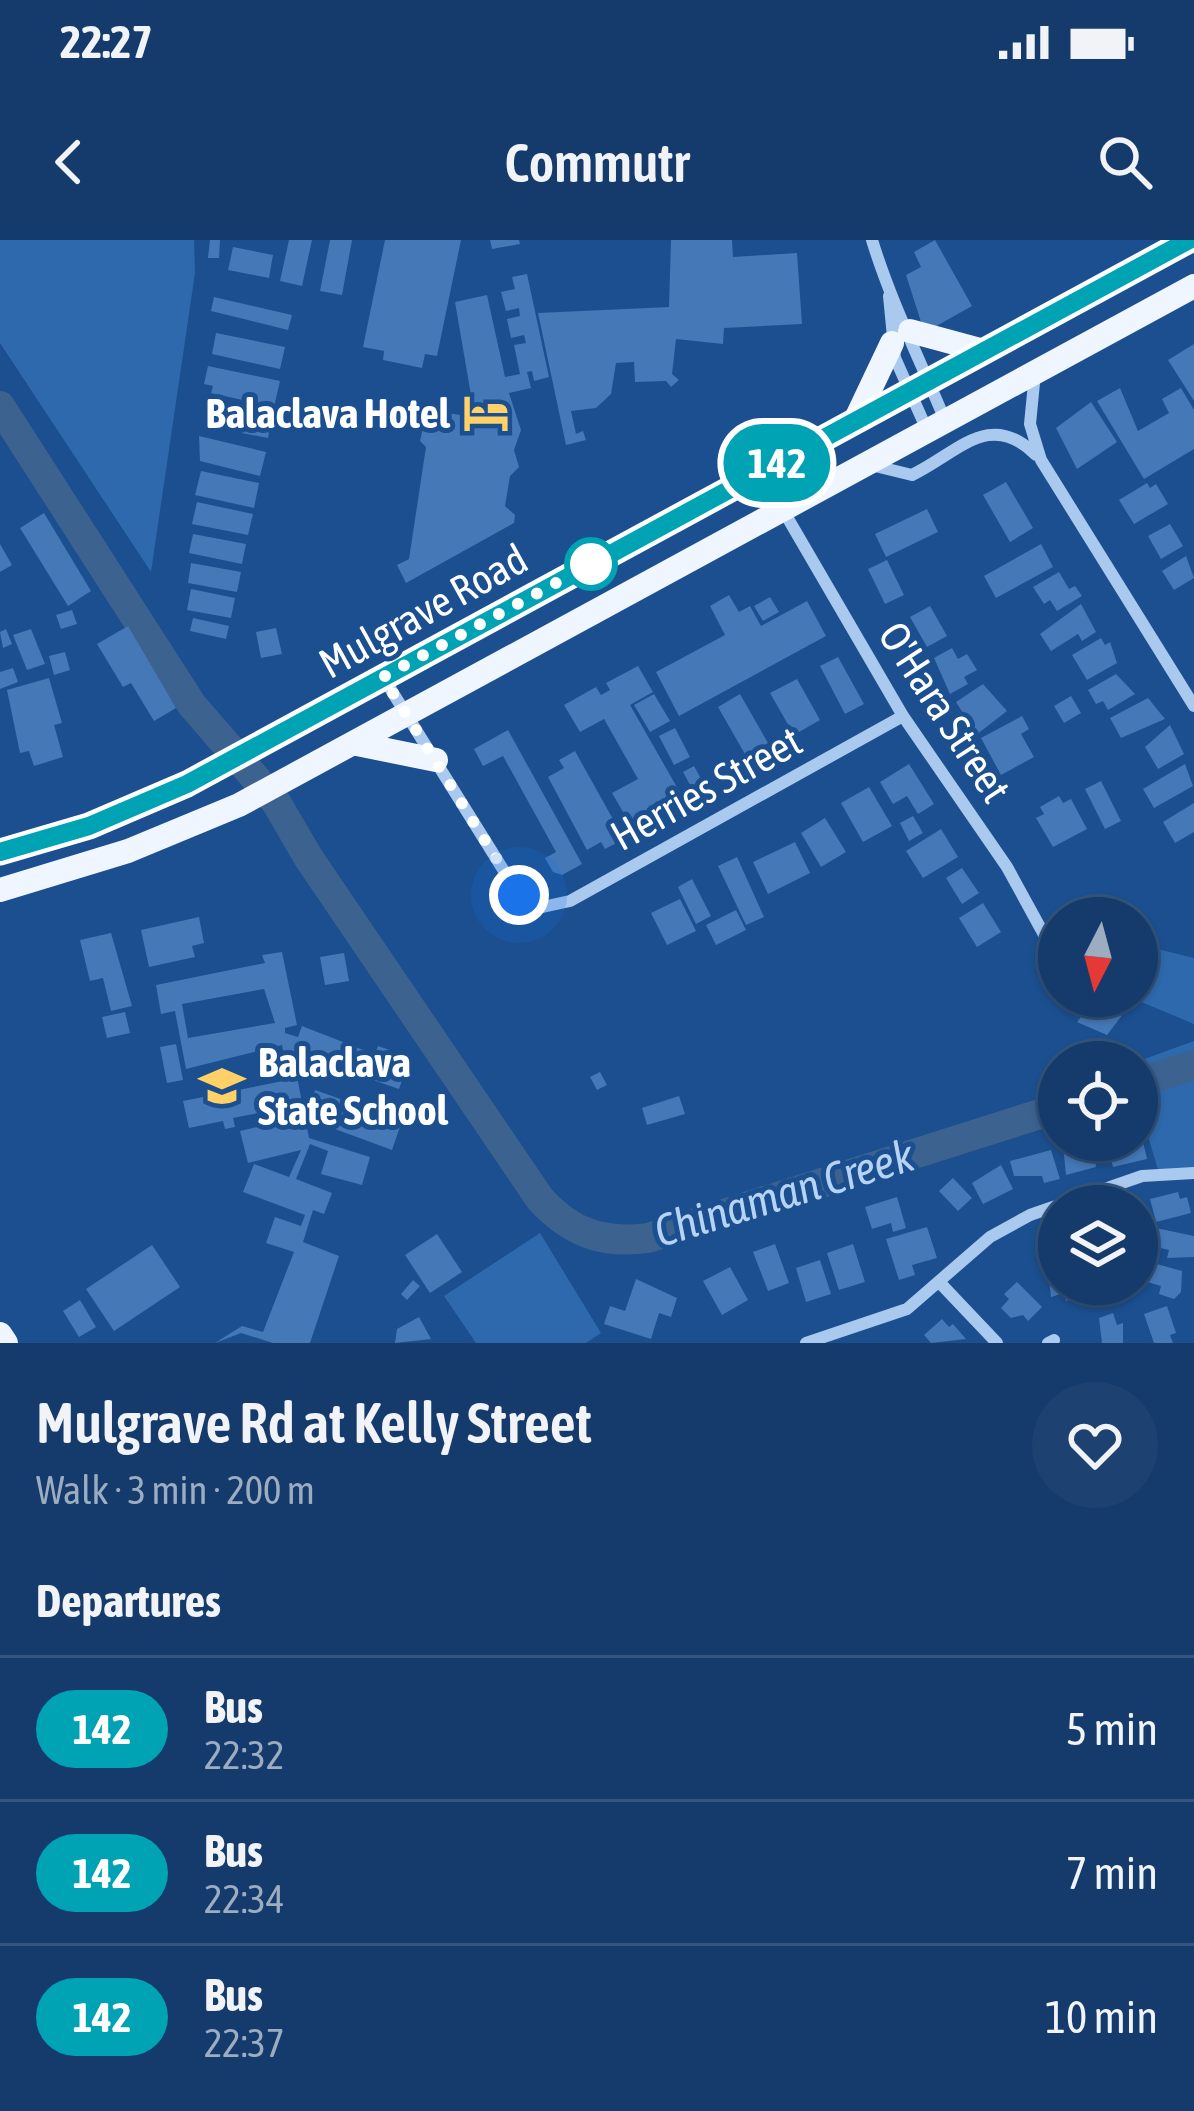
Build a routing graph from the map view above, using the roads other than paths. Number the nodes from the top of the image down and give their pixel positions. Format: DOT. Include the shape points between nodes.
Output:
graph roads {
  1 [pos="872,240"];
  2 [pos="1189,240"];
  3 [pos="1194,286"];
  4 [pos="889,295"];
  5 [pos="901,337"];
  6 [pos="984,351"];
  7 [pos="1035,372"];
  8 [pos="918,386"];
  9 [pos="855,421"];
  10 [pos="936,426"];
  11 [pos="1041,460"];
  12 [pos="866,464"];
  13 [pos="782,509"];
  14 [pos="383,677"];
  15 [pos="1194,706"];
  16 [pos="903,716"];
  17 [pos="409,717"];
  18 [pos="357,744"];
  19 [pos="436,760"];
  20 [pos="2,848"];
  21 [pos="0,890"];
  22 [pos="1038,924"];
  23 [pos="1194,1173"];
  24 [pos="942,1285"];
  25 [pos="0,1334"];
  26 [pos="6,1343"];
  27 [pos="806,1343"];
  28 [pos="997,1343"];
  1 -- 4 [label="street"];
  2 -- 6 [label="main road, Mulgrave Road"];
  3 -- 7 [label="main road, Mulgrave Road"];
  4 -- 5 [label="street"];
  4 -- 5 [label="street"];
  5 -- 6 [label="main road"];
  5 -- 8 [label="street"];
  5 -- 8 [label="street"];
  5 -- 9 [label="main road"];
  6 -- 8 [label="main road, Mulgrave Road"];
  7 -- 10 [label="main road, Mulgrave Road"];
  7 -- 11 [label="street" via="1030,424"];
  8 -- 9 [label="main road, Mulgrave Road"];
  8 -- 10 [label="street"];
  8 -- 10 [label="street"];
  9 -- 14 [label="main road, Mulgrave Road"];
  10 -- 12 [label="main road, Mulgrave Road"];
  11 -- 12 [label="street" via="998,431 912,475"];
  11 -- 15 [label="street"];
  12 -- 13 [label="main road, Mulgrave Road"];
  13 -- 16 [label="street, O'Hara Street"];
  13 -- 17 [label="main road, Mulgrave Road"];
  14 -- 17 [label="street"];
  14 -- 20 [label="main road, Mulgrave Road" via="106,819"];
  16 -- 19 [label="street, Herries Street" via="570,901 538,908 519,895"];
  16 -- 22 [label="street, O'Hara Street"];
  17 -- 18 [label="main road, Mulgrave Road"];
  17 -- 19 [label="street"];
  18 -- 19 [label="main road"];
  18 -- 21 [label="main road, Mulgrave Road" via="128,851"];
  23 -- 24 [label="street" via="1142,1176 1030,1215 990,1237"];
  24 -- 27 [label="street" via="889,1318"];
  24 -- 28 [label="street"];
  25 -- 26 [label="main road"];
}
